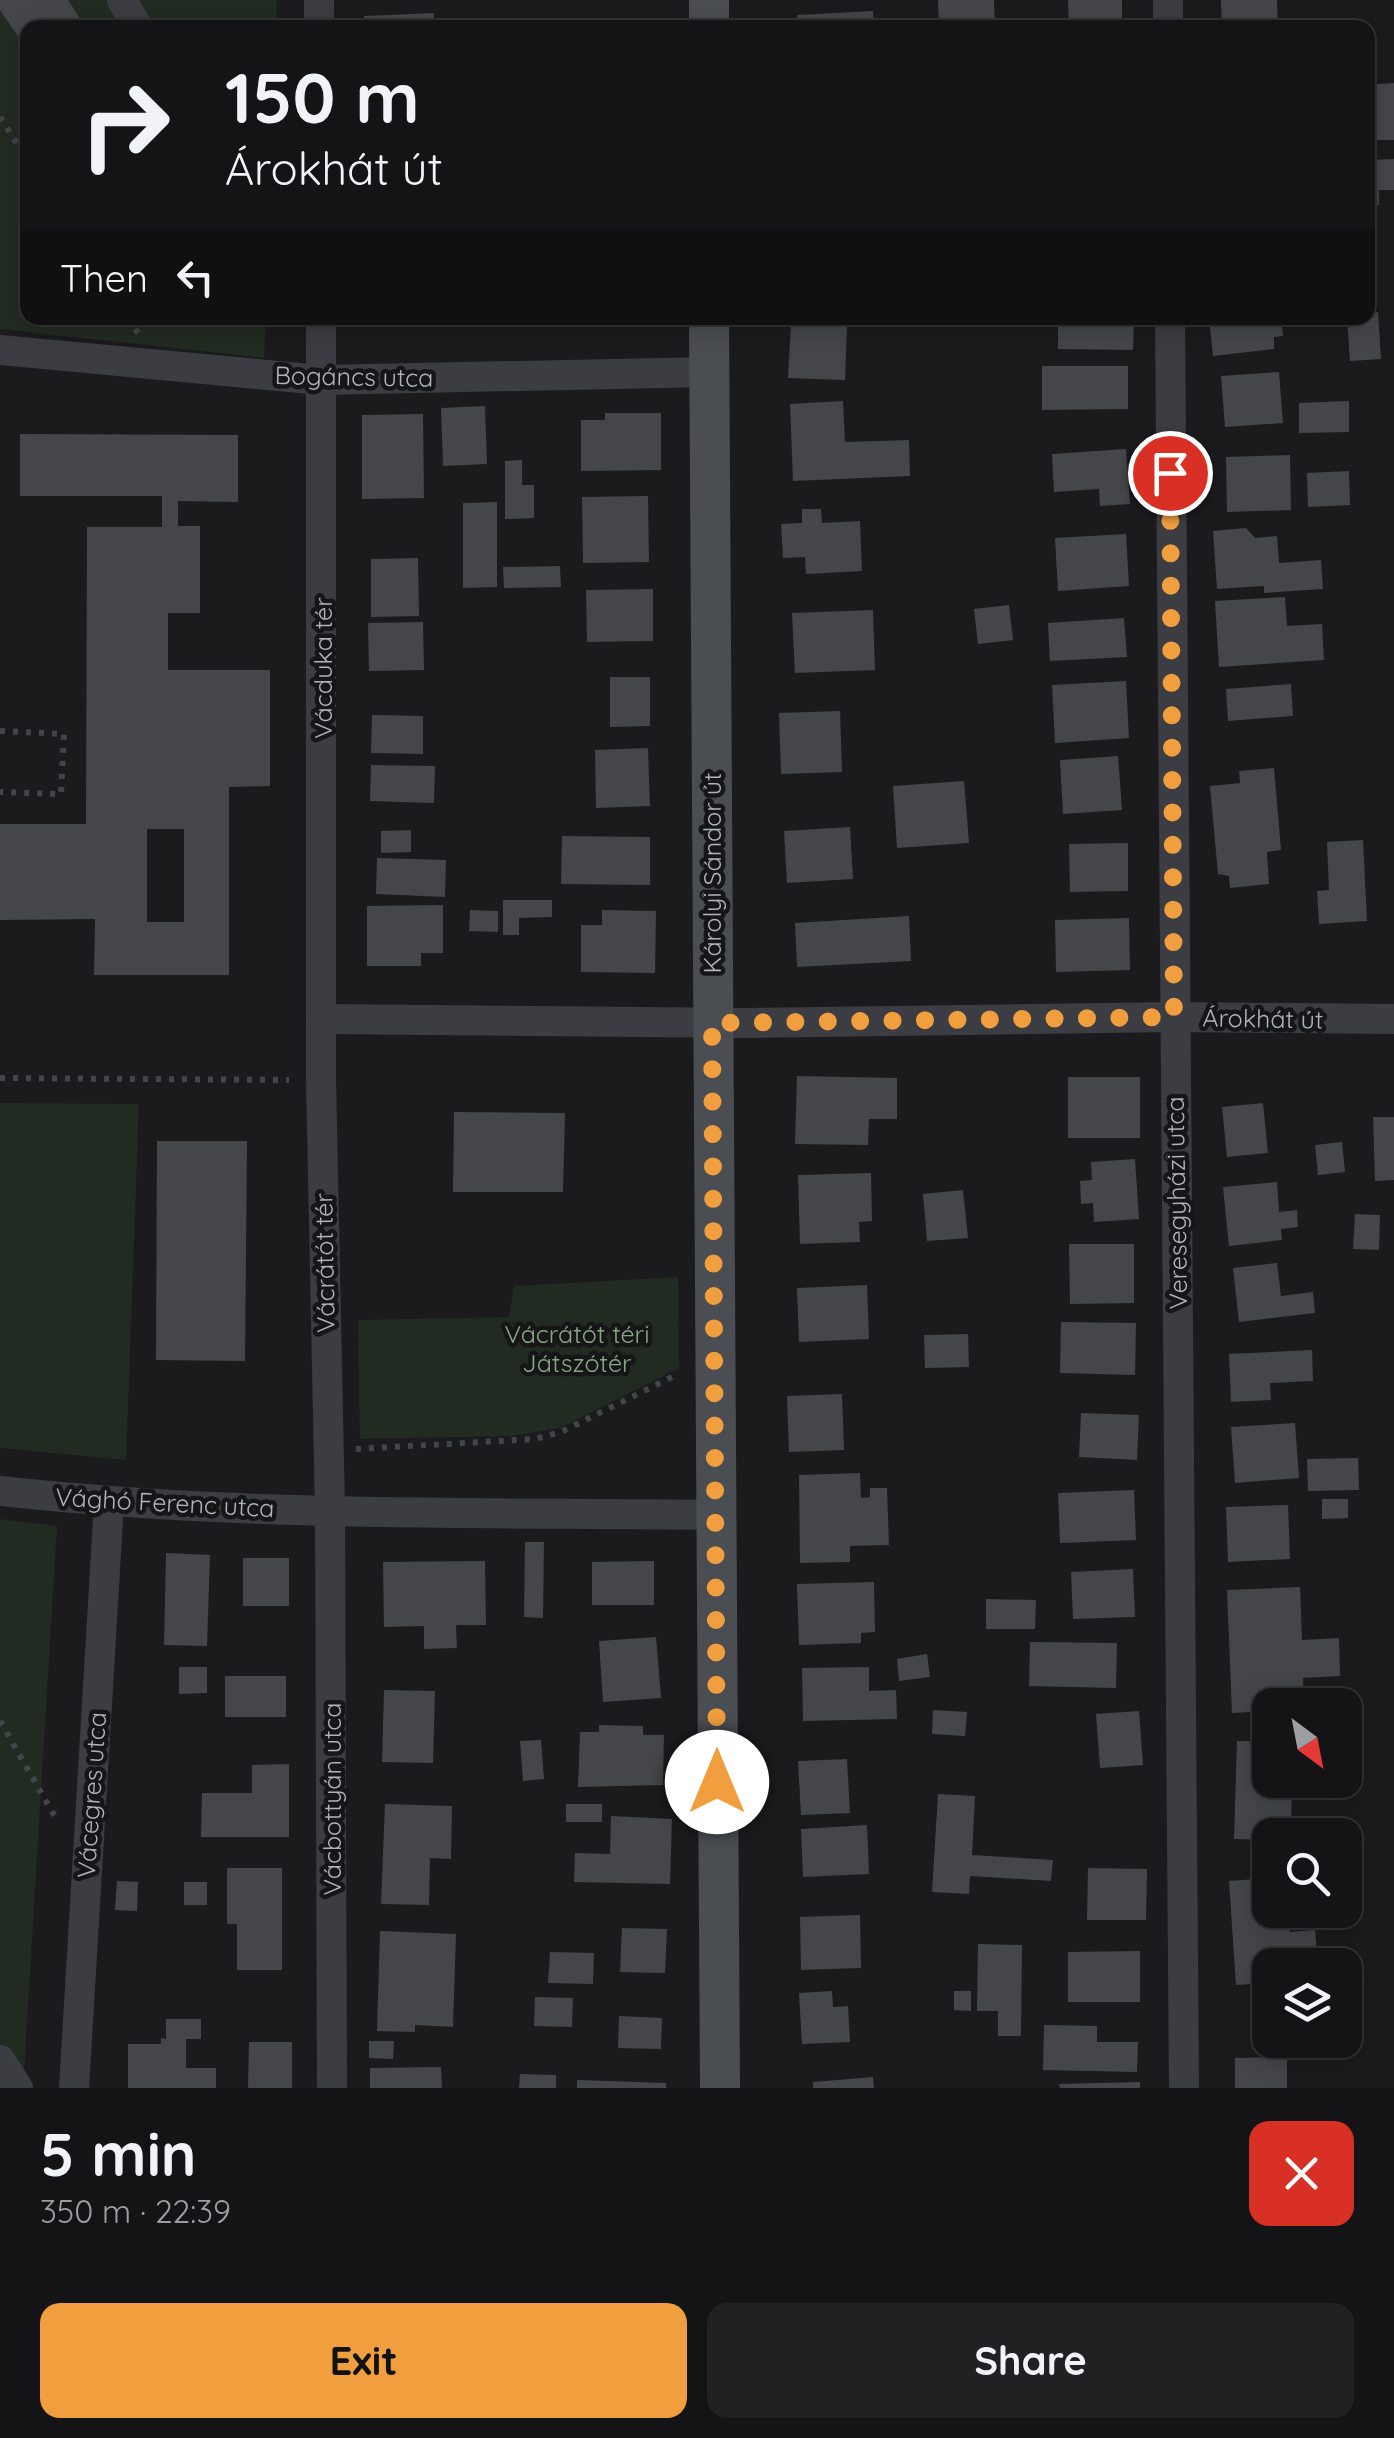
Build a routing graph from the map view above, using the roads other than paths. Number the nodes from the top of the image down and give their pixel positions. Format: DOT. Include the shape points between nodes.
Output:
graph roads {
  1 [pos="321,325"];
  2 [pos="709,325"];
  3 [pos="1170,325"];
  4 [pos="0,350"];
  5 [pos="709,372"];
  6 [pos="321,380"];
  7 [pos="1174,1017"];
  8 [pos="322,1019"];
  9 [pos="1394,1019"];
  10 [pos="712,1023"];
  11 [pos="0,1491"];
  12 [pos="110,1503"];
  13 [pos="330,1510"];
  14 [pos="715,1515"];
  15 [pos="0,2060"];
  16 [pos="18,2088"];
  17 [pos="74,2088"];
  18 [pos="332,2088"];
  19 [pos="720,2088"];
  20 [pos="1184,2088"];
  1 -- 6 [label="street, Vácduka tér"];
  2 -- 5 [label="street, Károlyi Sándor út"];
  3 -- 7 [label="street, Veresegyházi utca"];
  4 -- 6 [label="street, Bogáncs utca"];
  5 -- 6 [label="street, Bogáncs utca"];
  5 -- 10 [label="street, Károlyi Sándor út"];
  6 -- 8 [label="street, Vácduka tér"];
  7 -- 9 [label="street, Árokhát út"];
  7 -- 10 [label="street, Árokhát út"];
  7 -- 20 [label="street, Veresegyházi utca"];
  8 -- 10 [label="street"];
  8 -- 13 [label="street, Vácrátót tér"];
  10 -- 14 [label="street, Károlyi Sándor út"];
  11 -- 12 [label="street, Vághó Ferenc utca"];
  12 -- 13 [label="street, Vághó Ferenc utca"];
  12 -- 17 [label="street, Vácegres utca"];
  13 -- 14 [label="street"];
  13 -- 18 [label="street, Vácbottyán utca"];
  14 -- 19 [label="street, Károlyi Sándor út"];
  15 -- 16 [label="street"];
}
